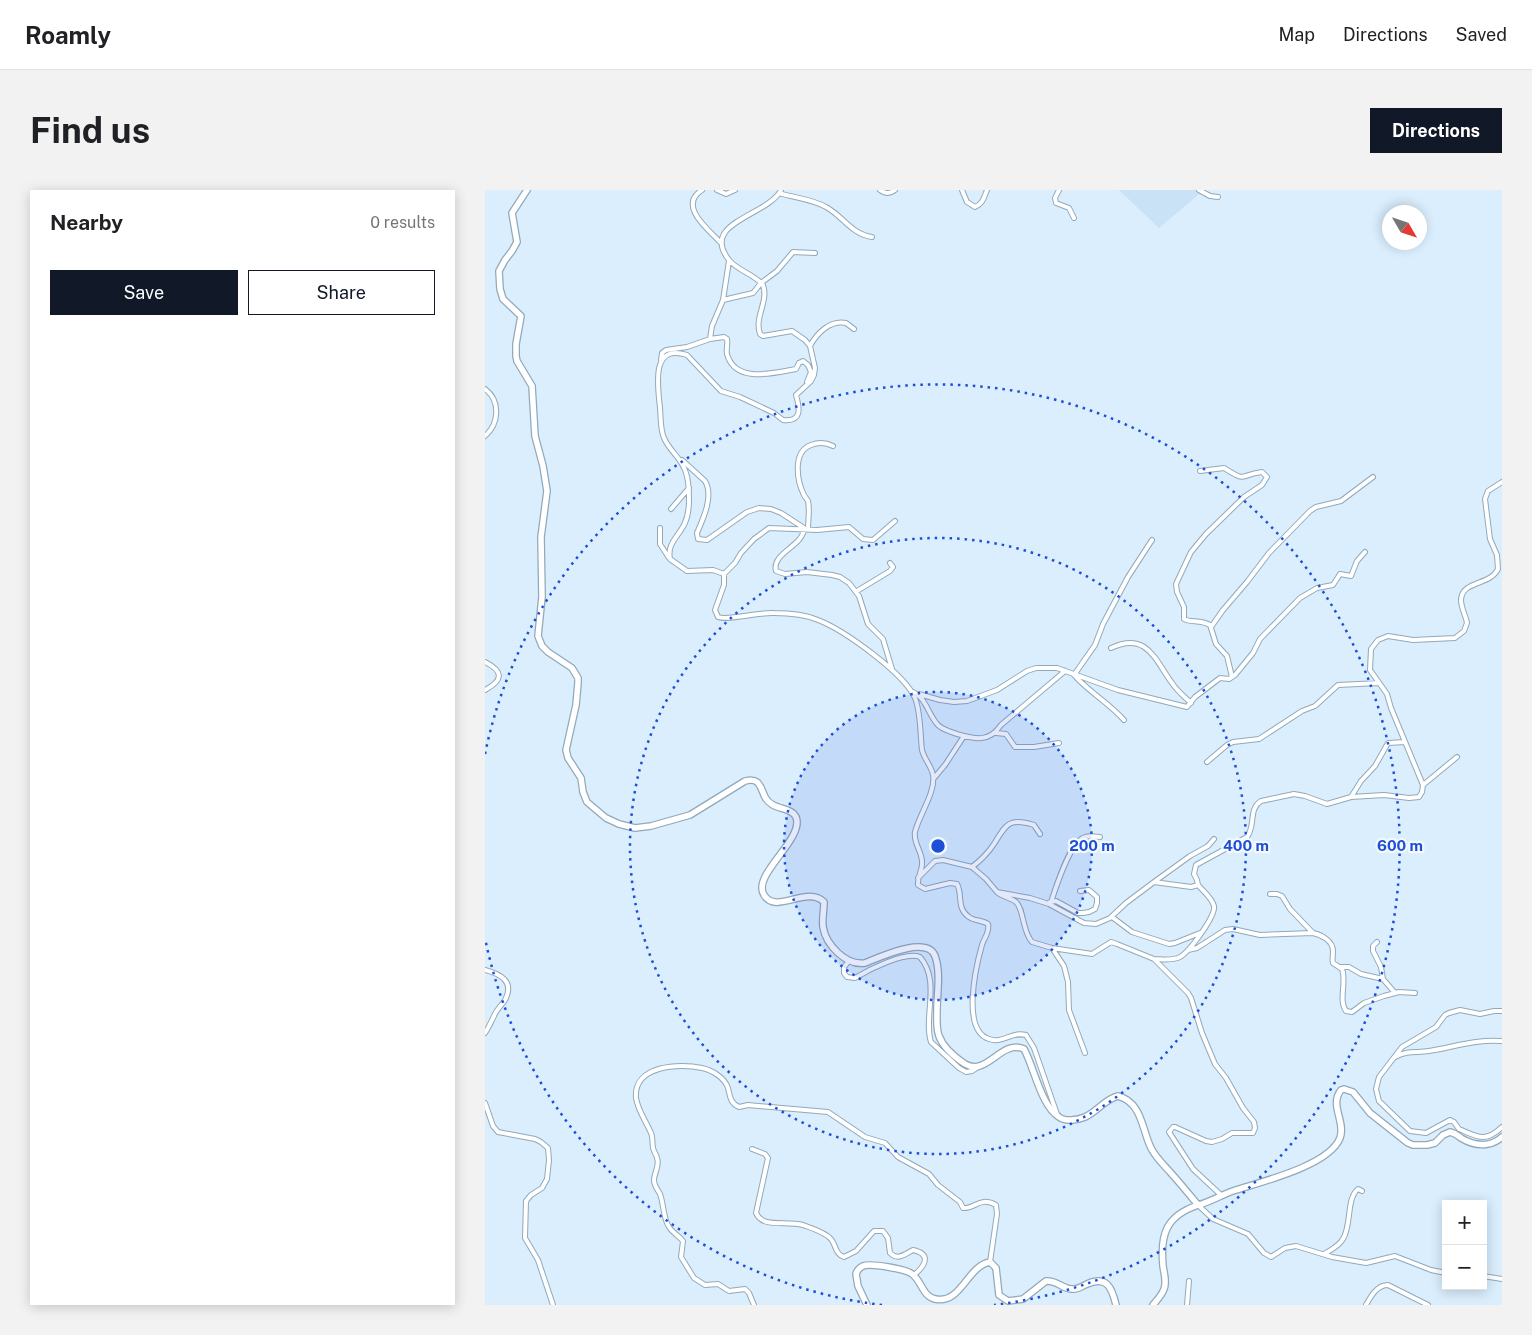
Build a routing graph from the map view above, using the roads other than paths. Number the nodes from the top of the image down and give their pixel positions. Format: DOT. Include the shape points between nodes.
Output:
graph roads {
  1 [pos="527,190"];
  2 [pos="702,190"];
  3 [pos="717,190"];
  4 [pos="735,190"];
  5 [pos="880,190"];
  6 [pos="895,190"];
  7 [pos="962,190"];
  8 [pos="987,190"];
  9 [pos="1059,190"];
  10 [pos="1199,190"];
  11 [pos="780,192"];
  12 [pos="1218,197"];
  13 [pos="1074,218"];
  14 [pos="871,237"];
  15 [pos="722,244"];
  16 [pos="815,253"];
  17 [pos="729,261"];
  18 [pos="761,283"];
  19 [pos="723,300"];
  20 [pos="854,329"];
  21 [pos="709,339"];
  22 [pos="810,346"];
  23 [pos="661,360"];
  24 [pos="805,386"];
  25 [pos="485,389"];
  26 [pos="485,436"];
  27 [pos="833,446"];
  28 [pos="680,458"];
  29 [pos="1200,470"];
  30 [pos="1373,478"];
  31 [pos="1502,482"];
  32 [pos="689,488"];
  33 [pos="671,509"];
  34 [pos="895,520"];
  35 [pos="660,528"];
  36 [pos="806,529"];
  37 [pos="1152,540"];
  38 [pos="1365,552"];
  39 [pos="670,559"];
  40 [pos="890,563"];
  41 [pos="724,574"];
  42 [pos="857,591"];
  43 [pos="1211,628"];
  44 [pos="1111,648"];
  45 [pos="485,662"];
  46 [pos="892,669"];
  47 [pos="1065,671"];
  48 [pos="1074,674"];
  49 [pos="1232,677"];
  50 [pos="1379,683"];
  51 [pos="485,690"];
  52 [pos="911,690"];
  53 [pos="919,694"];
  54 [pos="1191,703"];
  55 [pos="1124,720"];
  56 [pos="996,732"];
  57 [pos="964,736"];
  58 [pos="1405,742"];
  59 [pos="1059,743"];
  60 [pos="1457,757"];
  61 [pos="1207,762"];
  62 [pos="934,778"];
  63 [pos="1423,785"];
  64 [pos="1351,797"];
  65 [pos="1040,834"];
  66 [pos="1100,836"];
  67 [pos="1214,840"];
  68 [pos="972,867"];
  69 [pos="918,878"];
  70 [pos="1154,882"];
  71 [pos="1197,885"];
  72 [pos="1080,891"];
  73 [pos="997,892"];
  74 [pos="1270,894"];
  75 [pos="1050,903"];
  76 [pos="1112,917"];
  77 [pos="1200,933"];
  78 [pos="1313,933"];
  79 [pos="1377,942"];
  80 [pos="1052,948"];
  81 [pos="1188,950"];
  82 [pos="1154,959"];
  83 [pos="849,961"];
  84 [pos="1340,967"];
  85 [pos="485,970"];
  86 [pos="1383,979"];
  87 [pos="1395,993"];
  88 [pos="1415,993"];
  89 [pos="1502,1011"];
  90 [pos="485,1033"];
  91 [pos="1502,1041"];
  92 [pos="1085,1053"];
  93 [pos="1393,1058"];
  94 [pos="978,1067"];
  95 [pos="485,1102"];
  96 [pos="1059,1117"];
  97 [pos="1502,1128"];
  98 [pos="1457,1131"];
  99 [pos="1502,1137"];
  100 [pos="753,1150"];
  101 [pos="1362,1190"];
  102 [pos="1222,1196"];
  103 [pos="1198,1205"];
  104 [pos="1323,1254"];
  105 [pos="990,1262"];
  106 [pos="1442,1272"];
  107 [pos="914,1275"];
  108 [pos="1487,1277"];
  109 [pos="1502,1279"];
  110 [pos="1189,1281"];
  111 [pos="553,1305"];
  112 [pos="754,1305"];
  113 [pos="867,1305"];
  114 [pos="1115,1305"];
  115 [pos="1153,1305"];
  116 [pos="1187,1305"];
  117 [pos="1366,1305"];
  118 [pos="1428,1305"];
  1 -- 83 [label="street" via="513,213 517,242 501,265 500,289 503,299 521,316 516,356 531,386 535,436 547,491 541,537 542,597 538,636 542,646 572,668 578,678 567,744 568,758 581,778 585,797 593,808 612,822 635,828 690,815 745,781 760,783 768,802 794,814 797,822 791,838 763,880 764,895 778,903 810,896 821,899 824,902 825,933 839,954"];
  2 -- 15 [label="street" via="694,198 693,211"];
  3 -- 4 [label="street" via="726,194"];
  5 -- 6 [label="street" via="889,194"];
  7 -- 8 [label="street" via="967,202 975,207 983,201"];
  9 -- 13 [label="street" via="1056,203 1069,208"];
  10 -- 12 [label="street"];
  11 -- 14 [label="street" via="821,204 834,211 853,230"];
  11 -- 15 [label="street" via="760,210 731,225 723,233"];
  15 -- 17 [label="street"];
  16 -- 18 [label="street" via="793,252 777,271"];
  17 -- 18 [label="street"];
  17 -- 19 [label="street"];
  18 -- 19 [label="street" via="753,293"];
  18 -- 22 [label="street" via="765,295 759,316 759,334 792,331"];
  19 -- 21 [label="street"];
  20 -- 22 [label="street" via="845,323 832,324"];
  21 -- 23 [label="street" via="666,350"];
  21 -- 24 [label="street" via="721,336 727,339 728,356 735,366 748,374 796,369 801,362 806,363 811,372"];
  22 -- 24 [label="street" via="814,372"];
  23 -- 24 [label="street" via="669,354 687,355 721,391 740,397 783,420 792,420 798,415 796,396"];
  23 -- 28 [label="street" via="658,377 662,432 669,447"];
  25 -- 26 [label="street" via="492,396 497,414 493,427"];
  27 -- 36 [label="street" via="818,443 801,451 798,472 808,501"];
  28 -- 32 [label="street"];
  28 -- 36 [label="street" via="708,485 709,497 697,534 701,540 707,540 747,512 759,508 771,509"];
  29 -- 43 [label="street" via="1224,468 1242,478 1262,472 1267,477 1206,534 1191,552 1177,579 1176,588 1184,607 1184,619 1204,621"];
  30 -- 43 [label="street" via="1341,501 1310,511 1269,553"];
  31 -- 50 [label="street" via="1488,491 1485,499 1498,569 1488,580 1469,587 1463,593 1461,604 1467,623 1464,630 1455,638 1413,640 1388,636 1378,640 1371,649 1370,670"];
  32 -- 33 [label="street"];
  32 -- 39 [label="street" via="688,515 670,544"];
  34 -- 36 [label="street" via="873,540 863,539 849,527"];
  35 -- 39 [label="street" via="660,544"];
  36 -- 41 [label="street" via="773,527 764,530"];
  36 -- 42 [label="street" via="777,560 776,571 833,575"];
  37 -- 48 [label="street" via="1128,576 1095,645"];
  38 -- 49 [label="street" via="1351,576 1340,574 1333,585 1317,588 1300,598 1260,639 1253,653"];
  39 -- 41 [label="street" via="687,571 713,570"];
  40 -- 42 [label="street" via="893,567 890,571"];
  41 -- 46 [label="street" via="725,585 715,610 718,617 726,619 769,612 813,618 831,626"];
  42 -- 46 [label="street" via="868,624 883,639"];
  43 -- 49 [label="street" via="1216,644 1227,656"];
  44 -- 54 [label="street" via="1125,642 1147,648"];
  45 -- 51 [label="street" via="499,674 496,682"];
  46 -- 52 [label="street"];
  47 -- 48 [label="street"];
  47 -- 53 [label="street" via="1036,668 1005,686 967,701 940,700"];
  47 -- 56 [label="street"];
  48 -- 54 [label="street" via="1163,702 1184,707"];
  48 -- 55 [label="street"];
  49 -- 54 [label="street" via="1220,678"];
  50 -- 58 [label="street" via="1387,694"];
  50 -- 61 [label="street" via="1338,685 1315,706 1259,739 1233,742"];
  52 -- 53 [label="street"];
  52 -- 62 [label="street" via="917,704 922,750"];
  53 -- 57 [label="street" via="940,727"];
  56 -- 57 [label="street" via="980,739"];
  56 -- 59 [label="street" via="1006,734 1015,747"];
  57 -- 62 [label="street"];
  58 -- 63 [label="street"];
  58 -- 64 [label="street" via="1388,743"];
  60 -- 63 [label="street"];
  62 -- 69 [label="street" via="915,833 923,863"];
  63 -- 64 [label="street" via="1421,794 1415,798"];
  64 -- 71 [label="street" via="1327,804 1294,794 1259,802 1247,837 1196,865"];
  65 -- 68 [label="street" via="1037,827 1029,823 1006,825"];
  66 -- 75 [label="street" via="1079,840"];
  67 -- 70 [label="street"];
  68 -- 69 [label="street" via="939,860"];
  68 -- 73 [label="street"];
  69 -- 96 [label="street" via="918,885 925,890 957,884 962,911 972,919 988,924 974,978 976,1025 983,1036 991,1040 1004,1040 1015,1034 1026,1035 1034,1048"];
  70 -- 71 [label="street"];
  70 -- 76 [label="street"];
  71 -- 77 [label="street" via="1214,906 1214,912"];
  72 -- 75 [label="street" via="1089,890 1097,897 1092,911 1078,913 1056,901"];
  73 -- 75 [label="street"];
  73 -- 80 [label="street" via="1019,906 1030,940"];
  74 -- 78 [label="street" via="1282,896"];
  75 -- 76 [label="street" via="1089,925"];
  76 -- 77 [label="street" via="1132,932 1164,943 1175,943"];
  77 -- 81 [label="street"];
  78 -- 81 [label="street" via="1260,935 1229,929"];
  78 -- 84 [label="street" via="1330,942 1333,963"];
  79 -- 86 [label="street" via="1373,951"];
  80 -- 82 [label="street" via="1092,954 1111,942"];
  80 -- 92 [label="street" via="1064,966 1069,1010"];
  81 -- 82 [label="street" via="1179,958"];
  82 -- 102 [label="street" via="1191,998 1215,1064 1255,1126 1253,1133 1236,1132 1212,1142 1175,1127 1169,1132 1193,1169"];
  83 -- 94 [label="street" via="865,963 919,946 931,950 937,968 939,1035 944,1045 960,1060"];
  83 -- 94 [label="street" via="843,973 855,978 893,960 913,955 920,957 928,973 932,993 931,1042 963,1070 972,1071"];
  84 -- 86 [label="street"];
  84 -- 87 [label="street" via="1344,980 1344,1010 1349,1012 1369,1001"];
  85 -- 90 [label="street" via="500,974 508,988"];
  86 -- 87 [label="street"];
  87 -- 88 [label="street"];
  89 -- 93 [label="street" via="1480,1014 1460,1010 1449,1013 1436,1027 1406,1044"];
  91 -- 93 [label="street" via="1464,1043 1407,1052"];
  93 -- 98 [label="street" via="1377,1082 1379,1101 1413,1132 1428,1132 1450,1120"];
  94 -- 96 [label="street" via="1010,1047 1024,1049 1045,1098"];
  95 -- 111 [label="street" via="493,1126 499,1132 535,1138 549,1152 547,1179 526,1201 524,1231"];
  96 -- 103 [label="street" via="1081,1118 1101,1108 1110,1099 1124,1098 1141,1118 1154,1154"];
  97 -- 98 [label="street" via="1485,1138"];
  98 -- 99 [label="street" via="1467,1140 1486,1145"];
  98 -- 102 [label="street" via="1447,1133 1435,1143 1408,1144 1370,1114 1353,1092 1344,1089 1336,1103 1341,1137 1333,1150 1323,1158 1262,1184"];
  100 -- 107 [label="street" via="768,1158 756,1213 761,1220 767,1224 797,1224 822,1233 831,1238 837,1252 844,1257 856,1251 874,1231 883,1231 893,1256 901,1257 913,1250 924,1254 924,1264"];
  101 -- 104 [label="street" via="1358,1188 1353,1194 1343,1239"];
  102 -- 103 [label="street"];
  103 -- 104 [label="street" via="1213,1219 1248,1234 1268,1256 1296,1246"];
  103 -- 115 [label="street" via="1182,1212 1166,1228 1162,1248 1165,1286"];
  104 -- 106 [label="street" via="1367,1263 1395,1256"];
  105 -- 107 [label="street" via="983,1264 947,1299 930,1298"];
  105 -- 112 [label="street" via="996,1205 980,1202 963,1208 929,1174 898,1157 885,1143 865,1137 828,1112 739,1106 733,1103 720,1077 707,1069 672,1066 655,1070 641,1079 636,1099 652,1136 658,1162 655,1184 667,1224 683,1241 681,1257 697,1281 718,1284 729,1291 745,1289"];
  105 -- 114 [label="street" via="996,1268 999,1294 1008,1301 1023,1299 1046,1281 1072,1290 1103,1281 1109,1286"];
  107 -- 113 [label="street" via="904,1270 871,1265 861,1267 856,1271 856,1278"];
  108 -- 109 [label="street"];
  110 -- 116 [label="street"];
  117 -- 118 [label="street" via="1383,1285"];
}
